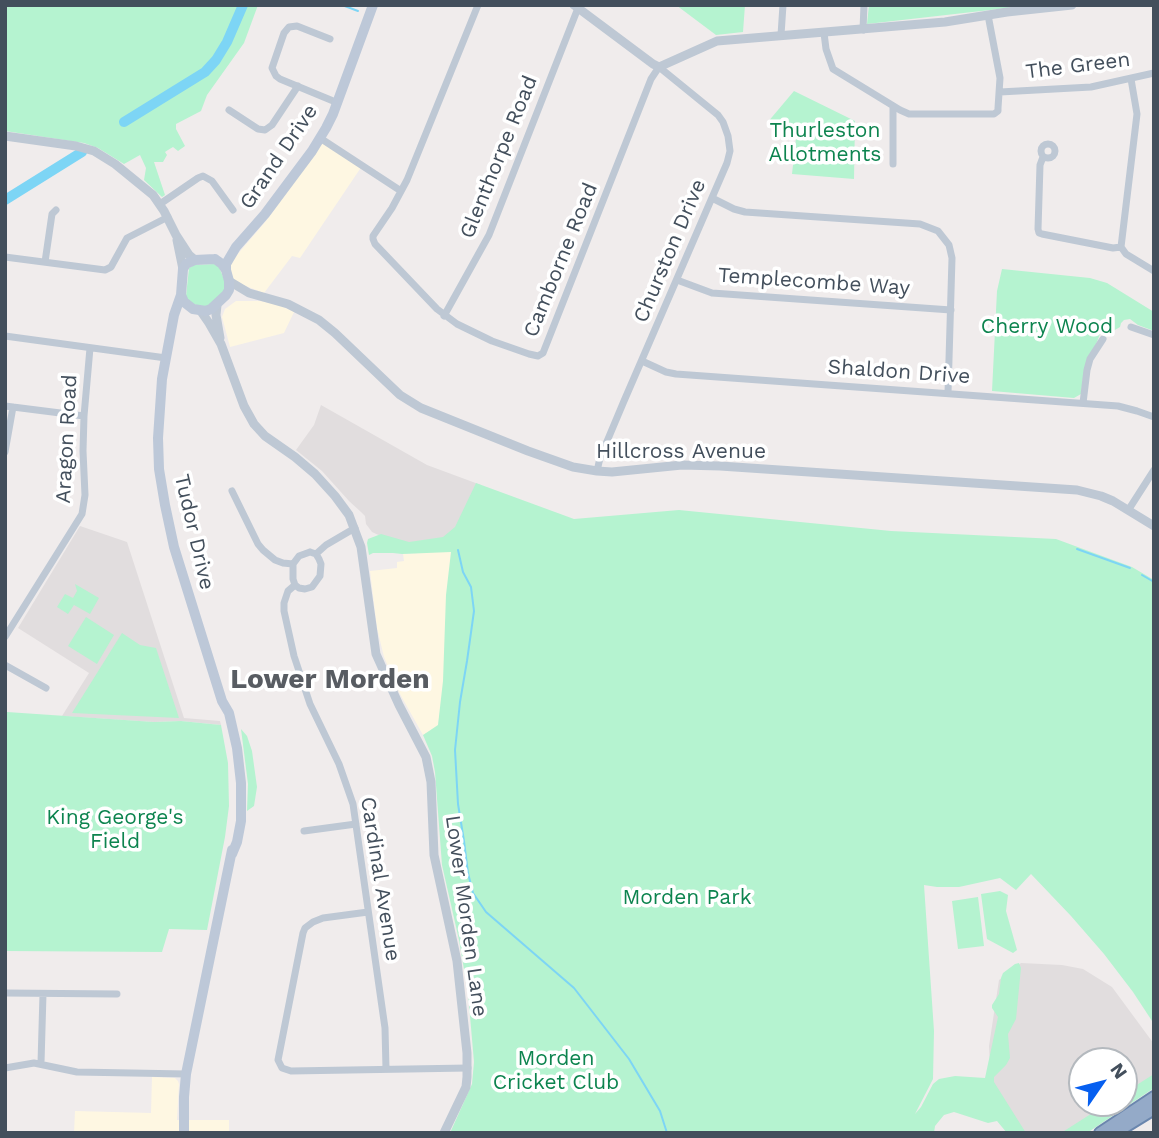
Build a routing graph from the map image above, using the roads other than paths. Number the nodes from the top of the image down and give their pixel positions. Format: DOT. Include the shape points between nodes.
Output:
graph roads {
  1 [pos="373,5"];
  2 [pos="478,5"];
  3 [pos="783,5"];
  4 [pos="864,5"];
  5 [pos="1072,5"];
  6 [pos="576,7"];
  7 [pos="988,15"];
  8 [pos="863,30"];
  9 [pos="824,33"];
  10 [pos="781,35"];
  11 [pos="330,39"];
  12 [pos="659,67"];
  13 [pos="1154,74"];
  14 [pos="1131,79"];
  15 [pos="298,86"];
  16 [pos="1000,92"];
  17 [pos="338,103"];
  18 [pos="893,106"];
  19 [pos="229,110"];
  20 [pos="5,136"];
  21 [pos="320,138"];
  22 [pos="1043,157"];
  23 [pos="893,164"];
  24 [pos="401,191"];
  25 [pos="712,198"];
  26 [pos="160,204"];
  27 [pos="56,210"];
  28 [pos="233,210"];
  29 [pos="168,217"];
  30 [pos="176,235"];
  31 [pos="236,247"];
  32 [pos="1121,247"];
  33 [pos="5,257"];
  34 [pos="215,259"];
  35 [pos="195,260"];
  36 [pos="45,262"];
  37 [pos="183,268"];
  38 [pos="226,270"];
  39 [pos="1154,271"];
  40 [pos="677,280"];
  41 [pos="229,281"];
  42 [pos="249,293"];
  43 [pos="181,295"];
  44 [pos="226,295"];
  45 [pos="217,305"];
  46 [pos="196,310"];
  47 [pos="951,310"];
  48 [pos="444,316"];
  49 [pos="173,327"];
  50 [pos="1131,327"];
  51 [pos="1154,335"];
  52 [pos="5,336"];
  53 [pos="1103,339"];
  54 [pos="221,344"];
  55 [pos="90,348"];
  56 [pos="166,358"];
  57 [pos="642,361"];
  58 [pos="948,393"];
  59 [pos="1083,403"];
  60 [pos="9,406"];
  61 [pos="84,415"];
  62 [pos="1154,417"];
  63 [pos="5,452"];
  64 [pos="1154,470"];
  65 [pos="597,471"];
  66 [pos="232,491"];
  67 [pos="1129,509"];
  68 [pos="1154,526"];
  69 [pos="355,528"];
  70 [pos="316,554"];
  71 [pos="293,564"];
  72 [pos="295,585"];
  73 [pos="5,637"];
  74 [pos="5,665"];
  75 [pos="46,688"];
  76 [pos="356,824"];
  77 [pos="304,831"];
  78 [pos="368,912"];
  79 [pos="5,993"];
  80 [pos="43,994"];
  81 [pos="117,994"];
  82 [pos="41,1063"];
  83 [pos="5,1068"];
  84 [pos="468,1068"];
  85 [pos="386,1069"];
  86 [pos="186,1074"];
  87 [pos="1154,1097"];
  88 [pos="1154,1109"];
  89 [pos="184,1133"];
  90 [pos="444,1133"];
  91 [pos="1100,1133"];
  92 [pos="1115,1133"];
  1 -- 17 [label="main road, Grand Drive"];
  2 -- 24 [label="street"];
  3 -- 10 [label="street"];
  4 -- 8 [label="street"];
  5 -- 7 [label="street"];
  6 -- 12 [label="street"];
  6 -- 48 [label="street, Glenthorpe Road" via="489,235"];
  7 -- 8 [label="street"];
  7 -- 16 [label="street, The Green"];
  8 -- 9 [label="street"];
  9 -- 10 [label="street"];
  9 -- 18 [label="street" via="833,69"];
  10 -- 12 [label="street" via="713,41"];
  11 -- 15 [label="street" via="297,26 286,30 272,68 280,79"];
  12 -- 25 [label="street, Churston Drive" via="718,115 726,129 729,157"];
  12 -- 48 [label="street, Camborne Road" via="543,353 535,356 492,341"];
  13 -- 14 [label="street, The Green"];
  14 -- 16 [label="street, The Green" via="1091,87"];
  14 -- 32 [label="street" via="1137,114"];
  15 -- 17 [label="street"];
  15 -- 19 [label="street" via="265,130"];
  16 -- 18 [label="street" via="994,114 909,114"];
  17 -- 21 [label="main road, Grand Drive"];
  18 -- 23 [label="street"];
  20 -- 26 [label="street" via="94,150 137,180"];
  21 -- 24 [label="street"];
  21 -- 31 [label="main road, Grand Drive"];
  22 -- 32 [label="street" via="1039,233"];
  24 -- 48 [label="street, Camborne Road" via="373,236 375,244"];
  25 -- 40 [label="street, Churston Drive"];
  25 -- 47 [label="street" via="745,212 930,227 951,249"];
  26 -- 28 [label="street" via="203,176"];
  26 -- 29 [label="street"];
  27 -- 36 [label="street"];
  29 -- 30 [label="street"];
  29 -- 36 [label="street" via="127,238 105,270"];
  30 -- 35 [label="street"];
  30 -- 37 [label="street"];
  31 -- 34 [label="main road, Grand Drive"];
  31 -- 38 [label="main road, Grand Drive"];
  32 -- 39 [label="street"];
  33 -- 36 [label="street"];
  34 -- 35 [label="main road"];
  34 -- 38 [label="main road"];
  35 -- 37 [label="main road"];
  37 -- 43 [label="main road"];
  38 -- 41 [label="main road"];
  40 -- 47 [label="street, Templecombe Way" via="712,293"];
  40 -- 57 [label="street, Churston Drive"];
  41 -- 42 [label="street, Hillcross Avenue"];
  41 -- 44 [label="main road"];
  42 -- 44 [label="street, Hillcross Avenue"];
  42 -- 65 [label="street, Hillcross Avenue" via="288,304 319,320 400,395 421,408 552,460"];
  43 -- 46 [label="main road"];
  43 -- 49 [label="main road, Tudor Drive"];
  44 -- 45 [label="main road"];
  45 -- 46 [label="main road"];
  45 -- 54 [label="street, Lower Morden Lane"];
  46 -- 49 [label="main road" via="180,316"];
  46 -- 54 [label="street, Lower Morden Lane"];
  47 -- 58 [label="street"];
  49 -- 56 [label="main road, Tudor Drive"];
  50 -- 51 [label="street"];
  52 -- 55 [label="street"];
  53 -- 59 [label="street" via="1090,359"];
  54 -- 69 [label="street, Lower Morden Lane" via="254,424 321,480 344,506"];
  55 -- 56 [label="street"];
  55 -- 61 [label="street, Aragon Road"];
  56 -- 86 [label="main road, Tudor Drive" via="158,438 164,505 229,713 241,783 241,821"];
  57 -- 58 [label="street, Shaldon Drive" via="676,374"];
  57 -- 65 [label="street, Churston Drive"];
  58 -- 59 [label="street, Shaldon Drive"];
  59 -- 62 [label="street, Shaldon Drive" via="1118,406"];
  60 -- 61 [label="street"];
  60 -- 63 [label="street"];
  61 -- 73 [label="street, Aragon Road" via="82,514"];
  64 -- 67 [label="street"];
  65 -- 67 [label="street, Hillcross Avenue" via="696,465 1043,487 1088,492"];
  66 -- 71 [label="street" via="263,550 283,564"];
  67 -- 68 [label="street, Hillcross Avenue"];
  69 -- 70 [label="street"];
  69 -- 84 [label="street, Lower Morden Lane" via="376,654 429,768 434,855 457,961"];
  70 -- 71 [label="street" via="304,553"];
  70 -- 72 [label="street" via="321,564 317,581 305,589"];
  71 -- 72 [label="street, Cardinal Avenue"];
  72 -- 76 [label="street, Cardinal Avenue" via="284,603 294,656 310,704 345,777"];
  74 -- 75 [label="street"];
  76 -- 77 [label="street"];
  76 -- 78 [label="street, Cardinal Avenue"];
  78 -- 85 [label="street, Cardinal Avenue"];
  78 -- 85 [label="street" via="323,918 305,928 278,1060 282,1068 291,1071"];
  79 -- 80 [label="street"];
  80 -- 81 [label="street"];
  80 -- 82 [label="street"];
  82 -- 83 [label="street"];
  82 -- 86 [label="street" via="77,1072"];
  84 -- 85 [label="street"];
  84 -- 90 [label="street, Lower Morden Lane" via="466,1087"];
  86 -- 89 [label="main road, Tudor Drive"];
  87 -- 91 [label="highway"];
  88 -- 92 [label="highway"];
}
